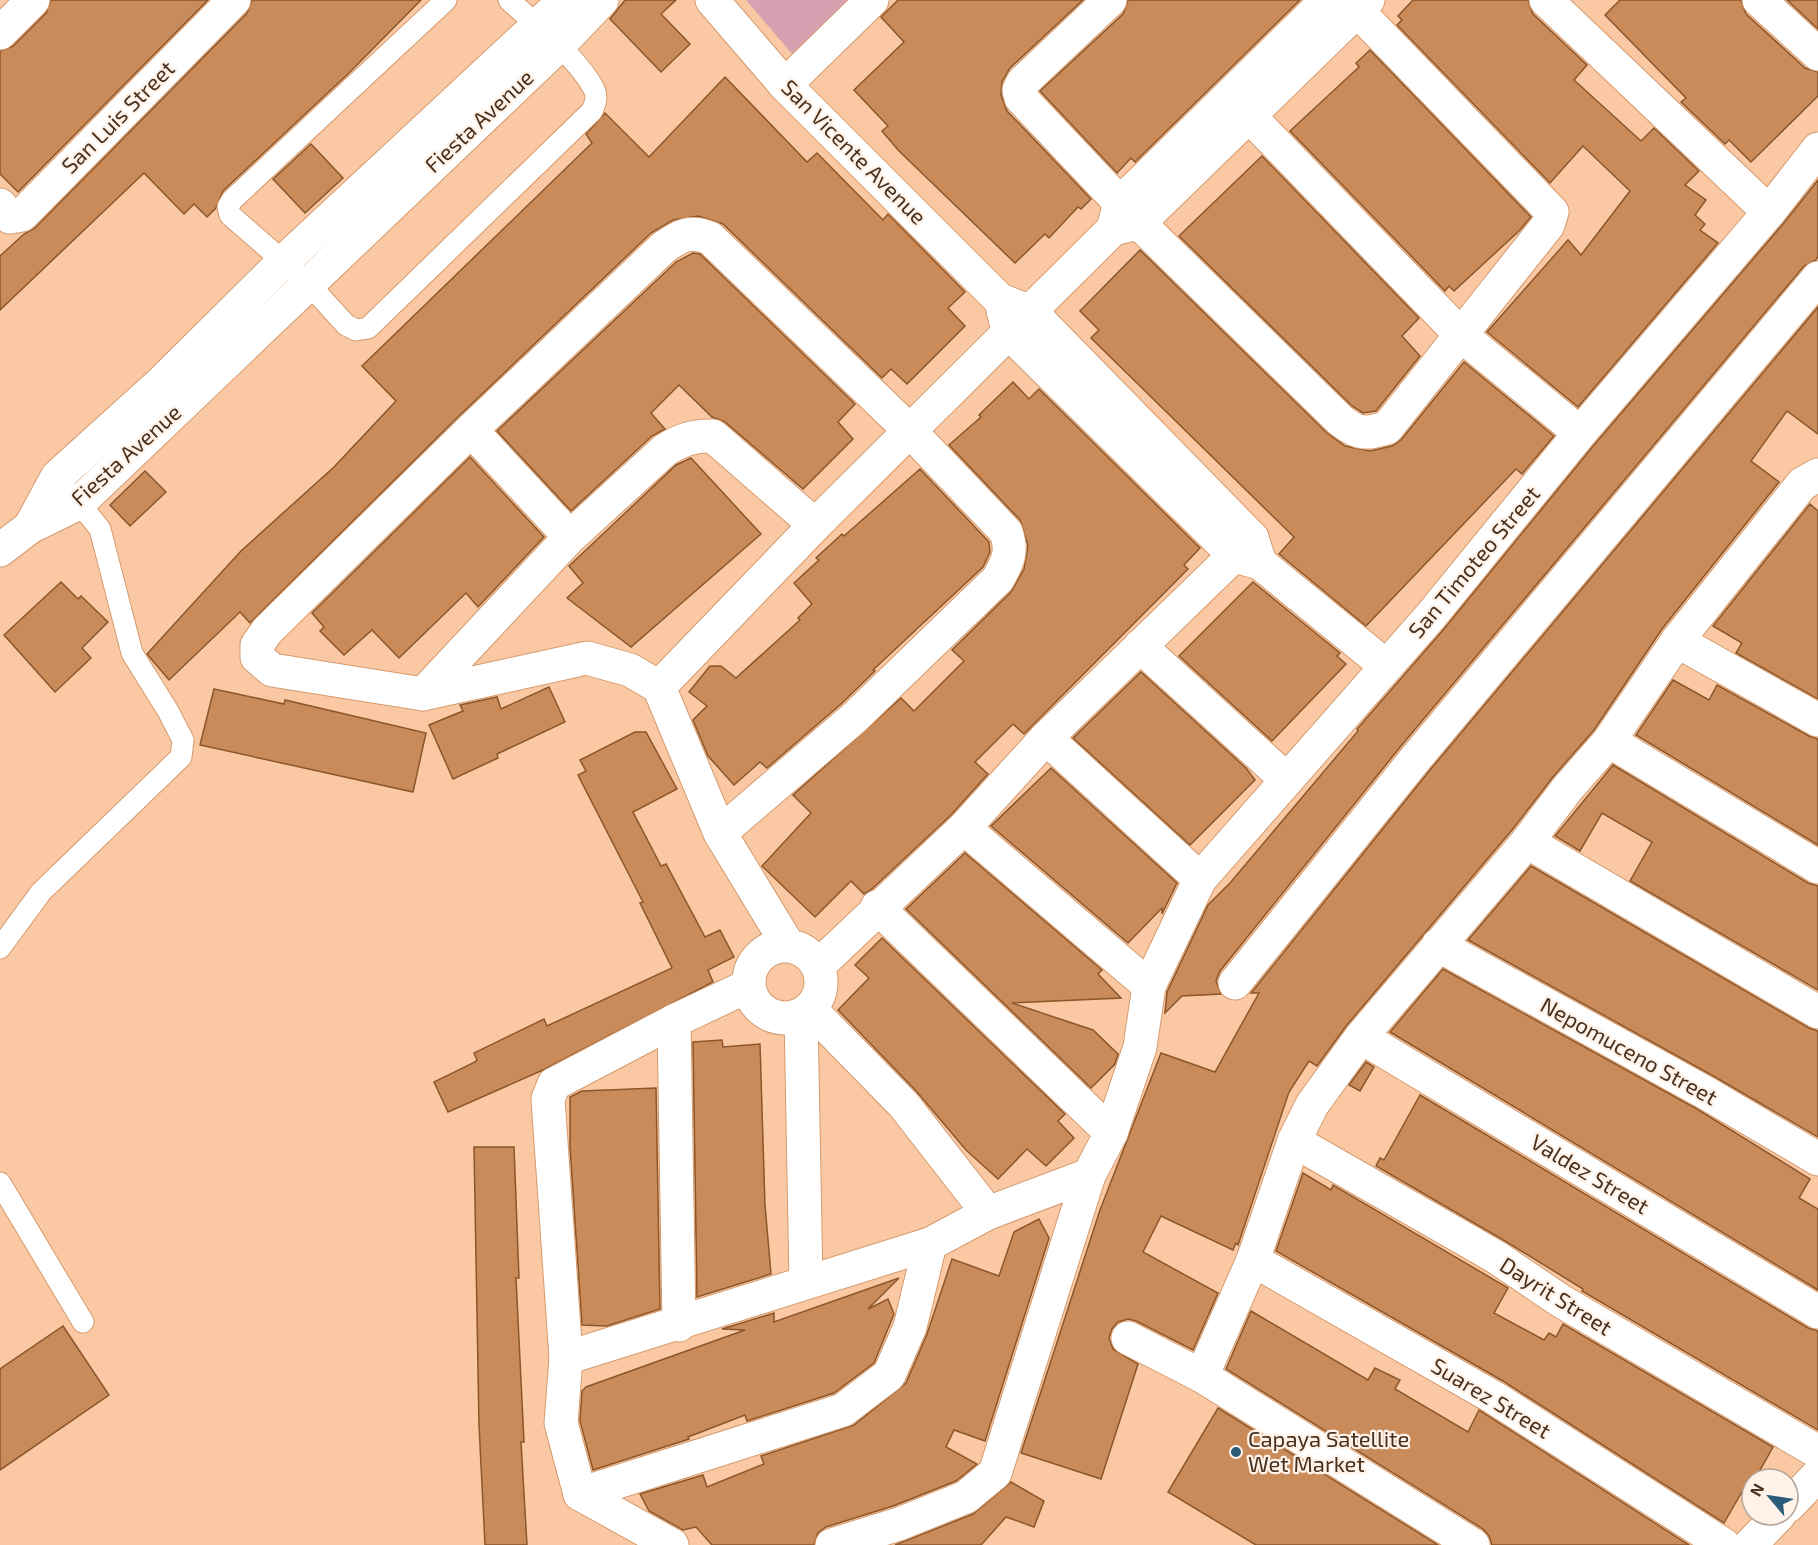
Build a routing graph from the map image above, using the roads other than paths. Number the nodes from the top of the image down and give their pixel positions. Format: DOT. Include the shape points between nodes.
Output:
graph roads {
  1 [pos="33,0"];
  2 [pos="234,0"];
  3 [pos="446,0"];
  4 [pos="509,0"];
  5 [pos="565,0"];
  6 [pos="602,0"];
  7 [pos="712,0"];
  8 [pos="872,0"];
  9 [pos="1110,0"];
  10 [pos="1327,0"];
  11 [pos="1759,0"];
  12 [pos="1357,4"];
  13 [pos="1563,6"];
  14 [pos="0,33"];
  15 [pos="549,36"];
  16 [pos="1818,54"];
  17 [pos="785,85"];
  18 [pos="1239,106"];
  19 [pos="1818,149"];
  20 [pos="0,205"];
  21 [pos="1769,212"];
  22 [pos="1124,218"];
  23 [pos="282,263"];
  24 [pos="1818,278"];
  25 [pos="307,282"];
  26 [pos="1020,322"];
  27 [pos="1462,336"];
  28 [pos="172,393"];
  29 [pos="471,430"];
  30 [pos="910,430"];
  31 [pos="1580,433"];
  32 [pos="1818,475"];
  33 [pos="57,477"];
  34 [pos="79,503"];
  35 [pos="815,525"];
  36 [pos="30,526"];
  37 [pos="570,537"];
  38 [pos="0,550"];
  39 [pos="1249,552"];
  40 [pos="1677,642"];
  41 [pos="1140,646"];
  42 [pos="1386,666"];
  43 [pos="658,687"];
  44 [pos="423,694"];
  45 [pos="1818,720"];
  46 [pos="1046,738"];
  47 [pos="1608,741"];
  48 [pos="1287,780"];
  49 [pos="964,828"];
  50 [pos="720,833"];
  51 [pos="1527,842"];
  52 [pos="1818,867"];
  53 [pos="1200,879"];
  54 [pos="877,907"];
  55 [pos="788,945"];
  56 [pos="1438,945"];
  57 [pos="0,948"];
  58 [pos="818,966"];
  59 [pos="1235,983"];
  60 [pos="748,986"];
  61 [pos="1149,986"];
  62 [pos="805,1012"];
  63 [pos="1818,1012"];
  64 [pos="674,1020"];
  65 [pos="1361,1037"];
  66 [pos="1111,1133"];
  67 [pos="1294,1141"];
  68 [pos="1818,1159"];
  69 [pos="1089,1175"];
  70 [pos="0,1183"];
  71 [pos="988,1213"];
  72 [pos="930,1244"];
  73 [pos="1253,1260"];
  74 [pos="806,1282"];
  75 [pos="1818,1311"];
  76 [pos="83,1322"];
  77 [pos="679,1324"];
  78 [pos="1128,1338"];
  79 [pos="566,1358"];
  80 [pos="1202,1376"];
  81 [pos="1818,1452"];
  82 [pos="1818,1475"];
  83 [pos="580,1494"];
  84 [pos="1800,1494"];
  85 [pos="1767,1527"];
  86 [pos="672,1545"];
  87 [pos="832,1545"];
  88 [pos="1473,1545"];
  89 [pos="1724,1545"];
  90 [pos="1750,1545"];
  1 -- 14 [label="street"];
  2 -- 20 [label="street, San Luis Street" via="22,214 10,217"];
  3 -- 23 [label="lane" via="232,200 230,214"];
  4 -- 15 [label="lane"];
  5 -- 15 [label="street, Fiesta Avenue"];
  6 -- 15 [label="street, Fiesta Avenue"];
  7 -- 17 [label="street, San Vicente Avenue"];
  8 -- 17 [label="street"];
  9 -- 22 [label="street" via="1019,90 1021,98"];
  10 -- 18 [label="street"];
  11 -- 16 [label="street"];
  12 -- 18 [label="street"];
  12 -- 27 [label="street" via="1552,212 1548,225"];
  13 -- 21 [label="street"];
  15 -- 23 [label="street, Fiesta Avenue"];
  15 -- 25 [label="street, Fiesta Avenue"];
  15 -- 25 [label="lane" via="595,90 592,111 368,328 356,330 346,324"];
  17 -- 26 [label="street, San Vicente Avenue"];
  18 -- 22 [label="street"];
  18 -- 27 [label="street"];
  19 -- 21 [label="street, San Timoteo Street"];
  21 -- 31 [label="street, San Timoteo Street"];
  22 -- 26 [label="street"];
  22 -- 27 [label="street" via="1340,420 1367,434 1388,428"];
  23 -- 25 [label="lane"];
  23 -- 28 [label="street, Fiesta Avenue"];
  24 -- 59 [label="street" via="1416,758"];
  25 -- 28 [label="street, Fiesta Avenue"];
  26 -- 30 [label="street"];
  26 -- 39 [label="street"];
  27 -- 31 [label="street"];
  28 -- 33 [label="street, Fiesta Avenue"];
  28 -- 34 [label="street, Fiesta Avenue"];
  29 -- 30 [label="street" via="664,247 682,235 696,232 710,238"];
  29 -- 37 [label="street"];
  29 -- 44 [label="street" via="267,630 257,645 256,657 272,670"];
  30 -- 35 [label="street"];
  30 -- 50 [label="street" via="1006,532 1011,549 1008,561 998,579 854,718"];
  31 -- 42 [label="street, San Timoteo Street"];
  32 -- 40 [label="street" via="1802,484"];
  33 -- 34 [label="lane"];
  33 -- 36 [label="street, Fiesta Avenue"];
  34 -- 36 [label="street, Fiesta Avenue"];
  34 -- 57 [label="lane" via="100,529 132,653 183,740 181,757 41,892"];
  35 -- 37 [label="street" via="713,436 699,435 664,450"];
  35 -- 43 [label="street"];
  36 -- 38 [label="street"];
  37 -- 44 [label="street"];
  39 -- 41 [label="street"];
  39 -- 42 [label="street"];
  40 -- 45 [label="street"];
  40 -- 47 [label="street"];
  41 -- 46 [label="street"];
  41 -- 48 [label="street"];
  42 -- 48 [label="street, San Timoteo Street"];
  43 -- 44 [label="street" via="630,670 587,658"];
  43 -- 50 [label="street"];
  46 -- 49 [label="street"];
  46 -- 53 [label="street"];
  47 -- 51 [label="street"];
  47 -- 52 [label="street"];
  48 -- 53 [label="street, San Timoteo Street"];
  49 -- 54 [label="street"];
  49 -- 61 [label="street"];
  50 -- 55 [label="street"];
  51 -- 56 [label="street"];
  51 -- 63 [label="street"];
  53 -- 61 [label="street, San Timoteo Street"];
  54 -- 58 [label="street"];
  54 -- 66 [label="street"];
  55 -- 58 [label="street" via="810,955"];
  55 -- 60 [label="street" via="775,946 754,961"];
  56 -- 65 [label="street"];
  56 -- 68 [label="street, Nepomuceno Street"];
  58 -- 62 [label="street" via="821,988"];
  60 -- 62 [label="street" via="758,1007 767,1014 789,1018"];
  60 -- 64 [label="street"];
  61 -- 66 [label="street, San Timoteo Street" via="1140,1047"];
  62 -- 71 [label="street" via="904,1105"];
  62 -- 74 [label="street"];
  64 -- 77 [label="street"];
  64 -- 79 [label="street" via="554,1084 548,1099"];
  65 -- 67 [label="street" via="1312,1105"];
  65 -- 75 [label="street, Valdez Street"];
  66 -- 69 [label="street, San Timoteo Street"];
  67 -- 73 [label="street"];
  67 -- 81 [label="street, Dayrit Street" via="1496,1257 1561,1301"];
  69 -- 71 [label="street"];
  69 -- 87 [label="street, San Timoteo Street" via="995,1473 966,1497"];
  70 -- 76 [label="lane"];
  71 -- 72 [label="street"];
  72 -- 74 [label="street"];
  72 -- 83 [label="street" via="910,1327 889,1375 843,1410"];
  73 -- 80 [label="street"];
  73 -- 89 [label="street, Suarez Street" via="1493,1397"];
  74 -- 77 [label="street"];
  77 -- 79 [label="street"];
  78 -- 80 [label="street"];
  79 -- 83 [label="street" via="561,1423"];
  80 -- 88 [label="street"];
  82 -- 84 [label="street"];
  83 -- 86 [label="street"];
  85 -- 90 [label="street"];
}
